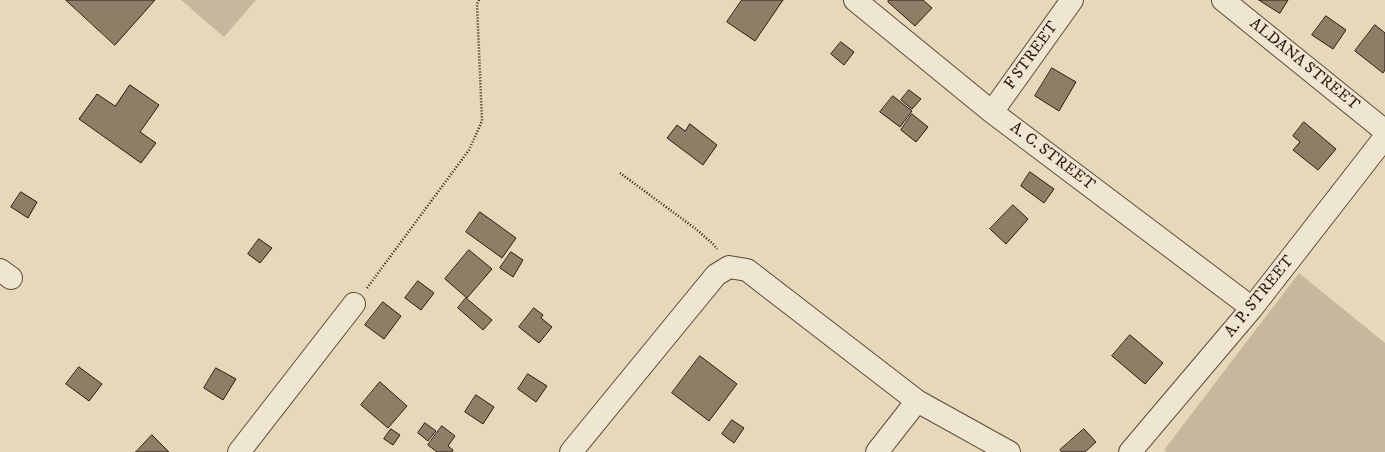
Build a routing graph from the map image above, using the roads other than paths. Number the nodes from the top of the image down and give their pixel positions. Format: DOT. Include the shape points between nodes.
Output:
graph roads {
  1 [pos="856,0"];
  2 [pos="1072,0"];
  3 [pos="1223,0"];
  4 [pos="992,112"];
  5 [pos="1385,131"];
  6 [pos="1385,138"];
  7 [pos="354,304"];
  8 [pos="1252,308"];
  9 [pos="917,401"];
  10 [pos="239,452"];
  11 [pos="571,452"];
  12 [pos="877,452"];
  13 [pos="1009,452"];
  14 [pos="1130,452"];
  1 -- 4 [label="street, A. C. STREET"];
  2 -- 4 [label="street, F STREET"];
  3 -- 5 [label="street, ALDANA STREET"];
  4 -- 8 [label="street, A. C. STREET"];
  6 -- 8 [label="street, A. P. STREET"];
  7 -- 10 [label="street"];
  8 -- 14 [label="street, A. P. STREET"];
  9 -- 11 [label="street" via="747,270 729,267 716,275"];
  9 -- 12 [label="street"];
  9 -- 13 [label="street"];
}
